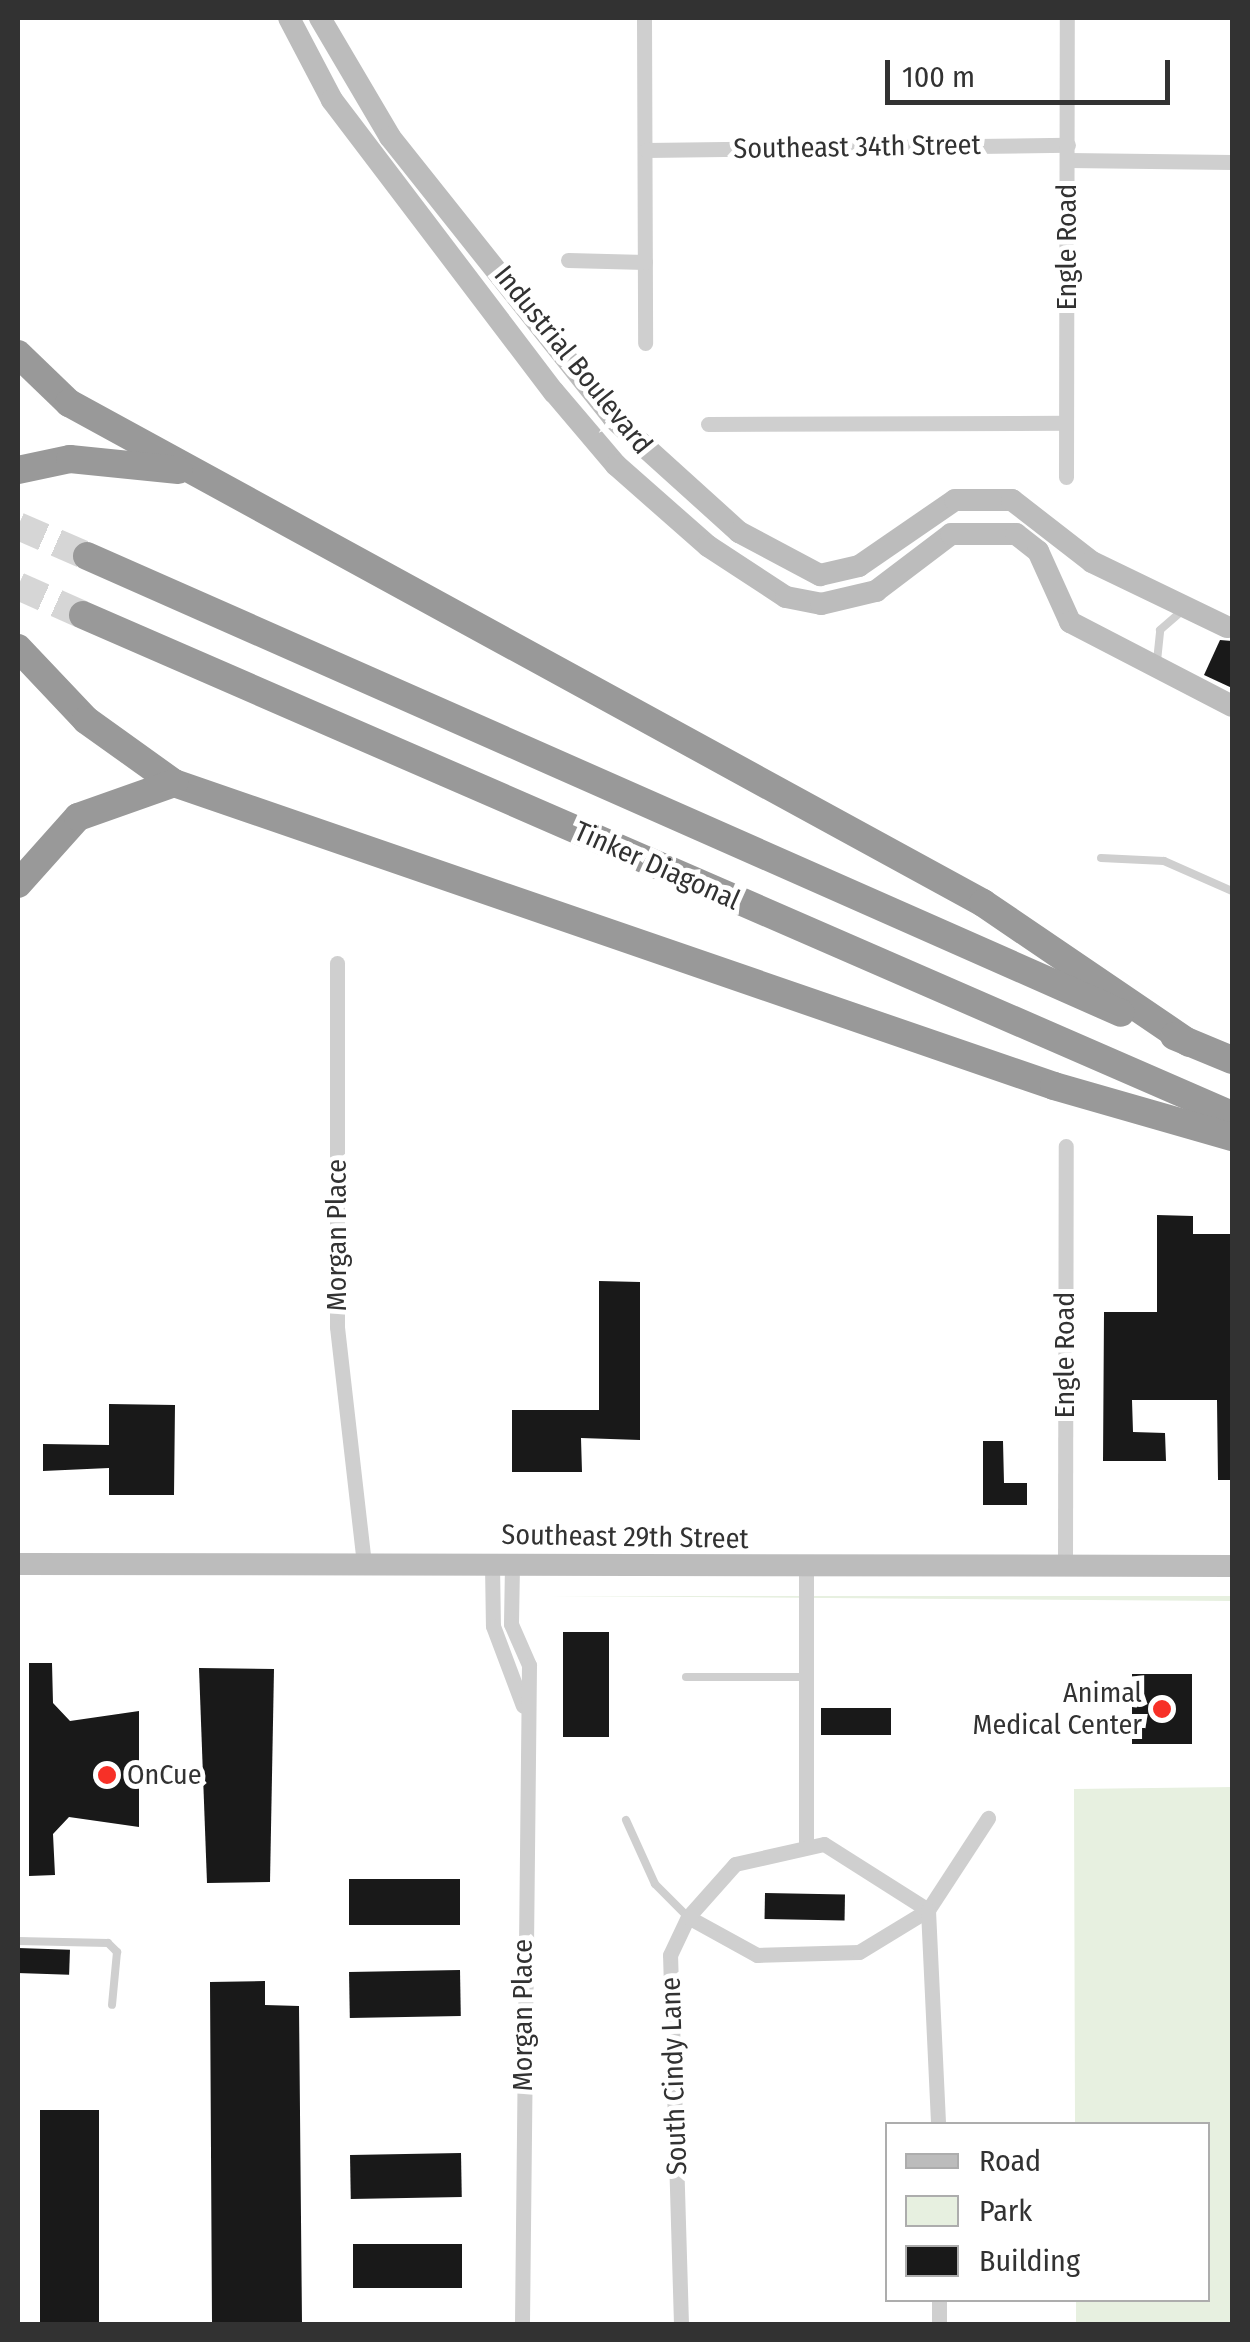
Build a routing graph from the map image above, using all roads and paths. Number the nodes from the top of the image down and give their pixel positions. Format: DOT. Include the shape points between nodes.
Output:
graph roads {
  1 [pos="289,18"];
  2 [pos="320,18"];
  3 [pos="644,18"];
  4 [pos="1067,18"];
  5 [pos="646,150"];
  6 [pos="1068,152"];
  7 [pos="1232,162"];
  8 [pos="568,260"];
  9 [pos="645,262"];
  10 [pos="646,343"];
  11 [pos="18,354"];
  12 [pos="708,424"];
  13 [pos="1066,424"];
  14 [pos="18,470"];
  15 [pos="189,471"];
  16 [pos="1066,476"];
  17 [pos="87,556"];
  18 [pos="1186,608"];
  19 [pos="83,615"];
  20 [pos="1227,627"];
  21 [pos="18,648"];
  22 [pos="1159,672"];
  23 [pos="1232,706"];
  24 [pos="174,783"];
  25 [pos="1101,858"];
  26 [pos="18,884"];
  27 [pos="1232,891"];
  28 [pos="338,963"];
  29 [pos="1189,1043"];
  30 [pos="1232,1060"];
  31 [pos="1232,1114"];
  32 [pos="1232,1137"];
  33 [pos="1066,1146"];
  34 [pos="18,1564"];
  35 [pos="364,1565"];
  36 [pos="502,1565"];
  37 [pos="1066,1565"];
  38 [pos="1232,1566"];
  39 [pos="806,1569"];
  40 [pos="686,1678"];
  41 [pos="806,1678"];
  42 [pos="988,1818"];
  43 [pos="626,1820"];
  44 [pos="806,1842"];
  45 [pos="928,1910"];
  46 [pos="688,1917"];
  47 [pos="18,1942"];
  48 [pos="112,2006"];
  49 [pos="938,2122"];
  50 [pos="522,2324"];
  51 [pos="681,2324"];
  1 -- 22 [label="main road, Industrial Boulevard" via="332,100 554,392 616,465 708,546 786,597 821,604 876,591 951,534 1016,534 1038,551 1070,622"];
  2 -- 18 [label="main road, Industrial Boulevard" via="390,137 614,419 738,532 820,576 859,566 956,500 1012,500 1092,562"];
  3 -- 5 [label="street"];
  4 -- 6 [label="street, Engle Road"];
  5 -- 6 [label="street, Southeast 34th Street"];
  5 -- 9 [label="street"];
  6 -- 7 [label="street, Southeast 34th Street"];
  6 -- 13 [label="street, Engle Road"];
  8 -- 9 [label="street"];
  9 -- 10 [label="street"];
  11 -- 15 [label="highway" via="69,403"];
  12 -- 13 [label="street"];
  13 -- 16 [label="street, Engle Road"];
  14 -- 15 [label="highway" via="70,458"];
  15 -- 29 [label="highway" via="983,903"];
  17 -- 29 [label="highway, Tinker Diagonal"];
  18 -- 20 [label="main road, Industrial Boulevard"];
  18 -- 22 [label="lane" via="1160,630"];
  19 -- 31 [label="highway, Tinker Diagonal"];
  21 -- 24 [label="highway" via="72,707"];
  22 -- 23 [label="main road, Industrial Boulevard"];
  24 -- 26 [label="highway" via="78,817"];
  24 -- 32 [label="highway" via="1054,1086"];
  25 -- 27 [label="lane" via="1164,861"];
  28 -- 35 [label="street, Morgan Place" via="338,1327"];
  29 -- 30 [label="highway, Tinker Diagonal"];
  33 -- 37 [label="street, Engle Road"];
  34 -- 35 [label="main road, Southeast 29th Street"];
  35 -- 36 [label="main road, Southeast 29th Street"];
  36 -- 39 [label="main road, Southeast 29th Street"];
  36 -- 50 [label="street, Morgan Place" via="494,1626 523,1706"];
  37 -- 38 [label="main road, Southeast 29th Street"];
  37 -- 39 [label="main road, Southeast 29th Street"];
  39 -- 41 [label="street"];
  40 -- 41 [label="lane"];
  41 -- 44 [label="street"];
  42 -- 45 [label="street"];
  43 -- 46 [label="lane" via="655,1884"];
  44 -- 45 [label="street" via="850,1858"];
  44 -- 46 [label="street, South Cindy Lane" via="735,1864"];
  45 -- 46 [label="street" via="839,1957 733,1950"];
  45 -- 49 [label="street"];
  46 -- 51 [label="street, South Cindy Lane" via="670,1955"];
  47 -- 48 [label="lane" via="108,1942 117,1952"];
}
